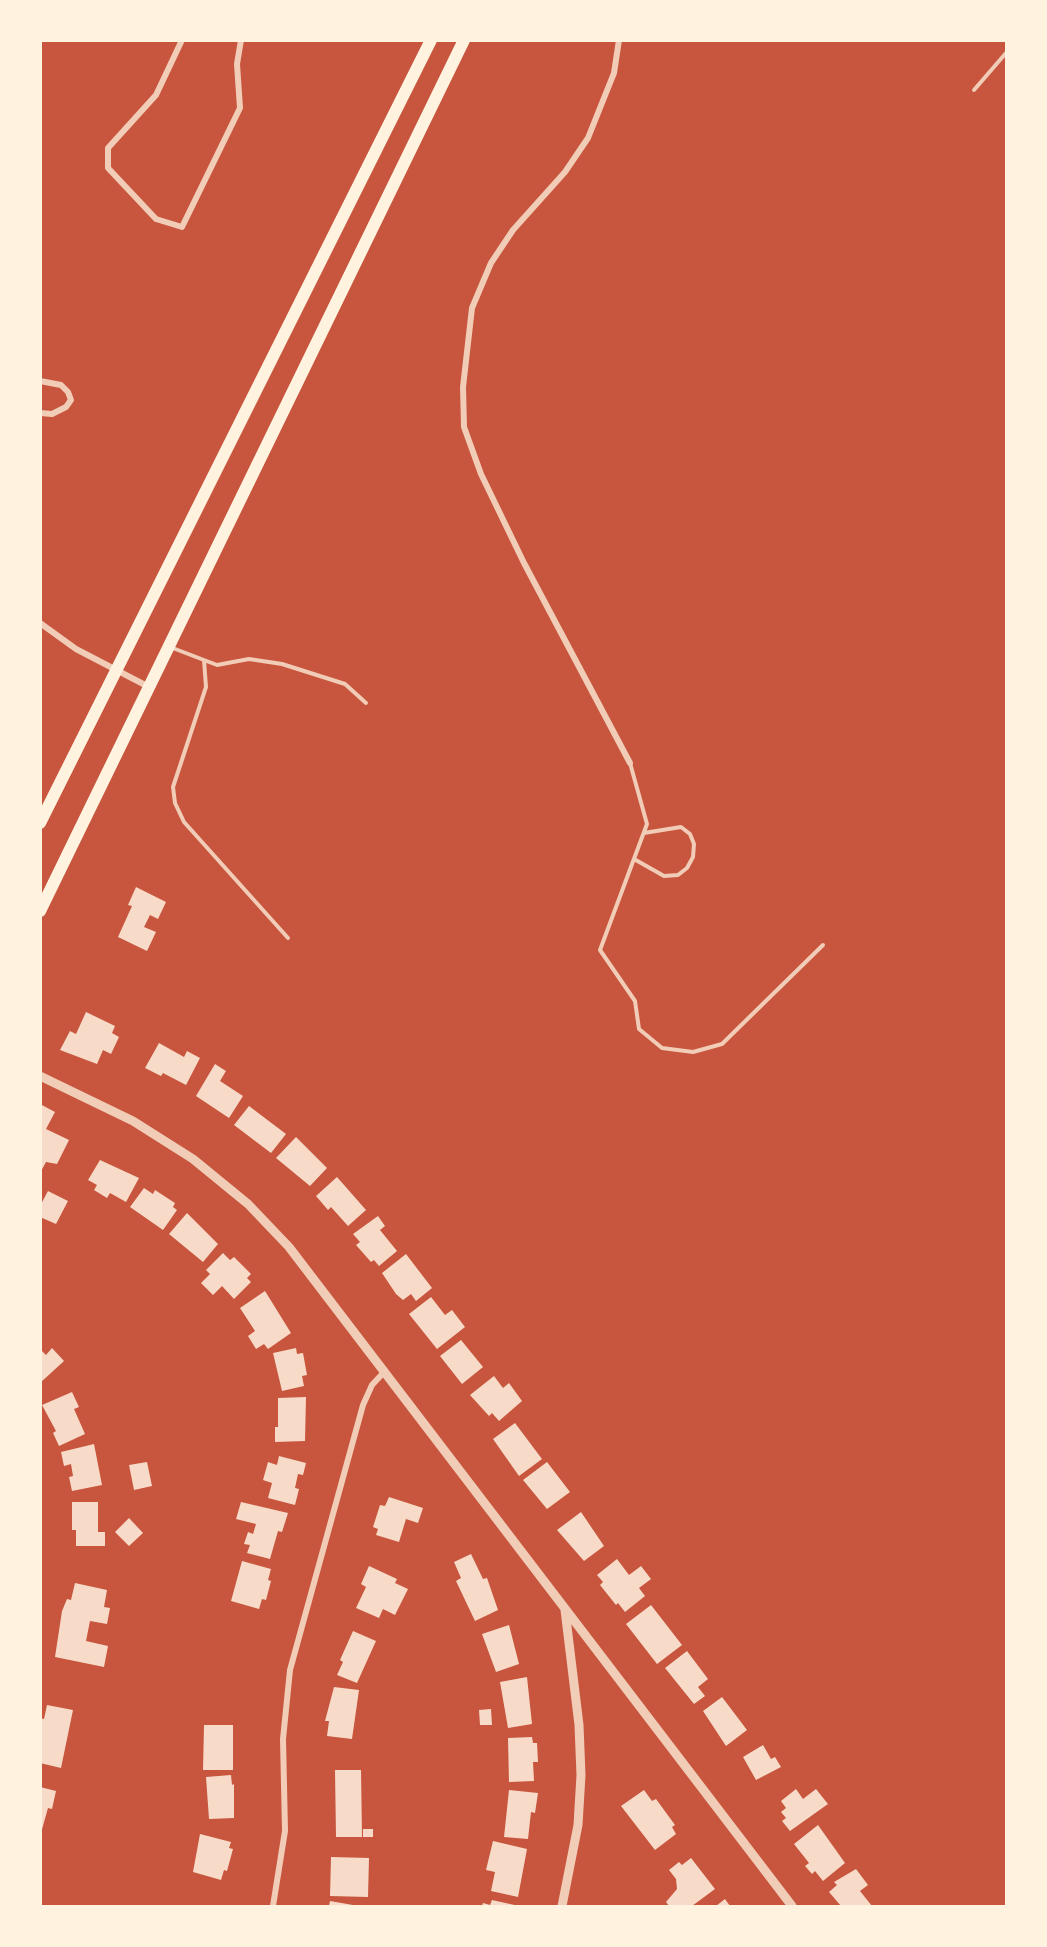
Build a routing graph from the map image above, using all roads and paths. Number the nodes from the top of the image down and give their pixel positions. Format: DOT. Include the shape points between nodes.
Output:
graph roads {
  1 [pos="182,40"];
  2 [pos="241,40"];
  3 [pos="431,40"];
  4 [pos="465,40"];
  5 [pos="619,40"];
  6 [pos="1006,53"];
  7 [pos="974,90"];
  8 [pos="40,381"];
  9 [pos="40,413"];
  10 [pos="40,622"];
  11 [pos="169,646"];
  12 [pos="204,660"];
  13 [pos="116,671"];
  14 [pos="149,687"];
  15 [pos="366,703"];
  16 [pos="630,763"];
  17 [pos="40,823"];
  18 [pos="644,832"];
  19 [pos="634,859"];
  20 [pos="40,911"];
  21 [pos="288,938"];
  22 [pos="824,945"];
  23 [pos="40,1076"];
  24 [pos="386,1370"];
  25 [pos="565,1607"];
  26 [pos="273,1906"];
  27 [pos="562,1906"];
  28 [pos="792,1906"];
  1 -- 2 [label="street" via="156,95 108,148 108,168 156,219 182,227 240,108 237,64"];
  3 -- 13 [label="main road"];
  4 -- 11 [label="main road"];
  5 -- 16 [label="street" via="614,74 588,138 491,263 472,308 463,387 464,427 481,474"];
  6 -- 7 [label="lane"];
  8 -- 9 [label="street" via="61,385 69,392 70,400 66,407 52,414"];
  10 -- 13 [label="street" via="76,650"];
  11 -- 12 [label="lane"];
  11 -- 14 [label="main road"];
  12 -- 15 [label="lane" via="217,665 249,659 282,664 345,684"];
  12 -- 21 [label="lane" via="206,687 173,787 175,803 184,822"];
  13 -- 14 [label="street"];
  13 -- 17 [label="main road"];
  14 -- 20 [label="main road"];
  16 -- 18 [label="lane" via="647,824"];
  18 -- 19 [label="lane"];
  18 -- 19 [label="lane" via="681,827 694,844 693,857 678,875 664,876"];
  19 -- 22 [label="lane" via="600,950 635,1001 639,1029 662,1048 693,1052 722,1044"];
  23 -- 24 [label="street" via="133,1121 221,1180 290,1247"];
  24 -- 25 [label="street"];
  24 -- 26 [label="street" via="372,1385 363,1405 290,1670 283,1739 285,1832"];
  25 -- 27 [label="street" via="581,1776 574,1850"];
  25 -- 28 [label="street"];
}
